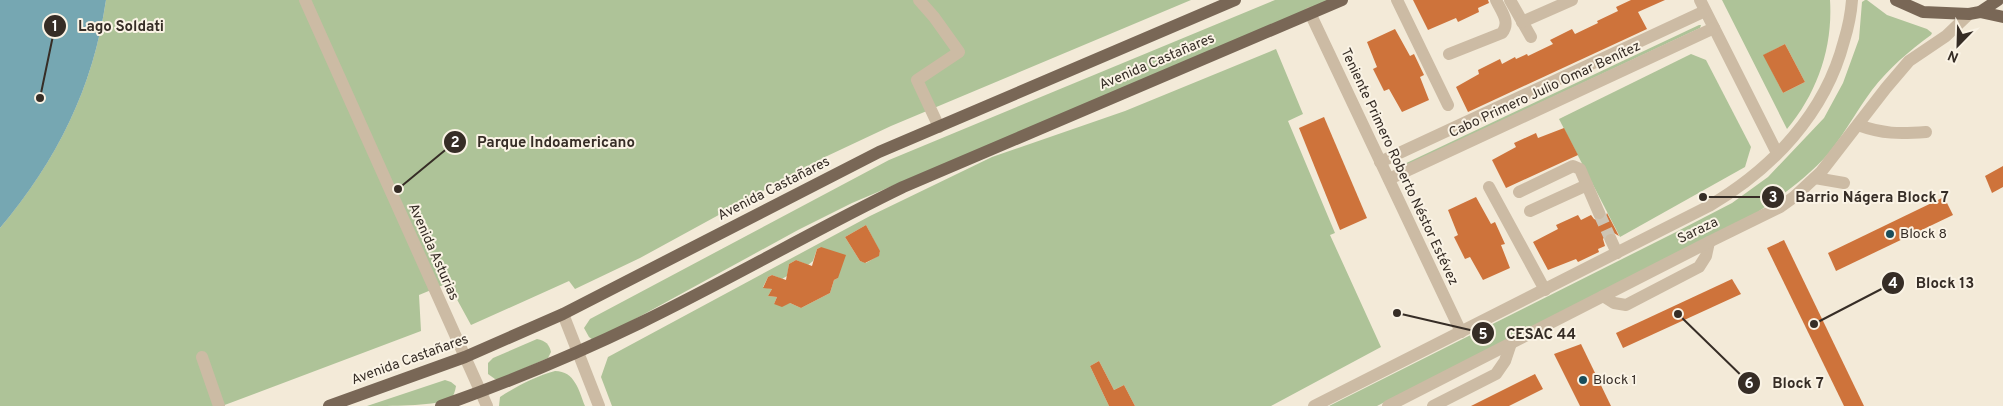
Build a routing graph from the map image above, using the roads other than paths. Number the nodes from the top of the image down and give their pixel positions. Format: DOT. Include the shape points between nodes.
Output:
graph roads {
  1 [pos="305,0"];
  2 [pos="920,0"];
  3 [pos="1235,0"];
  4 [pos="1342,0"];
  5 [pos="1397,0"];
  6 [pos="1496,0"];
  7 [pos="1510,0"];
  8 [pos="1572,0"];
  9 [pos="1852,0"];
  10 [pos="1896,0"];
  11 [pos="1998,0"];
  12 [pos="1703,5"];
  13 [pos="1310,13"];
  14 [pos="1975,13"];
  15 [pos="2003,17"];
  16 [pos="1522,22"];
  17 [pos="1714,28"];
  18 [pos="1531,37"];
  19 [pos="1449,54"];
  20 [pos="1448,105"];
  21 [pos="1858,125"];
  22 [pos="939,126"];
  23 [pos="1926,132"];
  24 [pos="1777,153"];
  25 [pos="1380,162"];
  26 [pos="1815,178"];
  27 [pos="1388,179"];
  28 [pos="1844,183"];
  29 [pos="1587,185"];
  30 [pos="1489,187"];
  31 [pos="1520,192"];
  32 [pos="1530,211"];
  33 [pos="1599,213"];
  34 [pos="1611,240"];
  35 [pos="1709,242"];
  36 [pos="1617,253"];
  37 [pos="1545,290"];
  38 [pos="1603,296"];
  39 [pos="563,314"];
  40 [pos="1460,332"];
  41 [pos="1511,342"];
  42 [pos="578,352"];
  43 [pos="202,357"];
  44 [pos="465,357"];
  45 [pos="480,392"];
  46 [pos="219,406"];
  47 [pos="329,406"];
  48 [pos="442,406"];
  49 [pos="487,406"];
  50 [pos="599,406"];
  51 [pos="1314,406"];
  52 [pos="1388,406"];
  53 [pos="1433,406"];
  1 -- 44 [label="street, Avenida Asturias"];
  2 -- 22 [label="street" via="959,52 917,80"];
  3 -- 22 [label="main road, Avenida Castañares"];
  4 -- 13 [label="main road, Avenida Castañares"];
  5 -- 20 [label="street"];
  6 -- 19 [label="street" via="1506,21 1502,33"];
  7 -- 16 [label="street"];
  8 -- 16 [label="street"];
  9 -- 24 [label="street, Saraza" via="1832,78 1804,125"];
  10 -- 14 [label="main road" via="1923,12"];
  11 -- 14 [label="main road"];
  12 -- 17 [label="street"];
  12 -- 25 [label="street, Cabo Primero Julio Omar Benítez"];
  13 -- 25 [label="street, Teniente Primero Roberto Néstor Estévez"];
  13 -- 42 [label="main road, Avenida Castañares" via="903,188"];
  14 -- 15 [label="main road"];
  14 -- 21 [label="street, Saraza" via="1909,60"];
  16 -- 18 [label="street"];
  17 -- 24 [label="street"];
  17 -- 27 [label="street, Cabo Primero Julio Omar Benítez"];
  21 -- 23 [label="street" via="1897,134"];
  21 -- 26 [label="street, Saraza"];
  22 -- 39 [label="main road, Avenida Castañares" via="879,152"];
  24 -- 36 [label="street, Saraza" via="1719,200"];
  25 -- 27 [label="street, Teniente Primero Roberto Néstor Estévez"];
  26 -- 28 [label="street"];
  26 -- 35 [label="street, Saraza" via="1780,208"];
  27 -- 40 [label="street, Teniente Primero Roberto Néstor Estévez"];
  29 -- 31 [label="street" via="1580,169 1573,166"];
  29 -- 32 [label="street"];
  29 -- 33 [label="street"];
  30 -- 37 [label="street"];
  34 -- 36 [label="street"];
  35 -- 38 [label="street, Saraza"];
  35 -- 38 [label="street" via="1699,267 1626,305 1614,303"];
  36 -- 37 [label="street, Saraza"];
  37 -- 40 [label="street, Saraza"];
  38 -- 41 [label="street, Saraza"];
  39 -- 42 [label="street"];
  39 -- 44 [label="main road, Avenida Castañares"];
  40 -- 51 [label="street, Saraza"];
  41 -- 52 [label="street, Saraza"];
  41 -- 53 [label="street" via="1505,361 1496,374"];
  42 -- 45 [label="main road, Avenida Castañares"];
  42 -- 50 [label="street"];
  43 -- 46 [label="street"];
  44 -- 45 [label="street, Avenida Asturias"];
  44 -- 47 [label="main road, Avenida Castañares"];
  45 -- 48 [label="main road, Avenida Castañares"];
  45 -- 49 [label="street, Avenida Asturias"];
}
